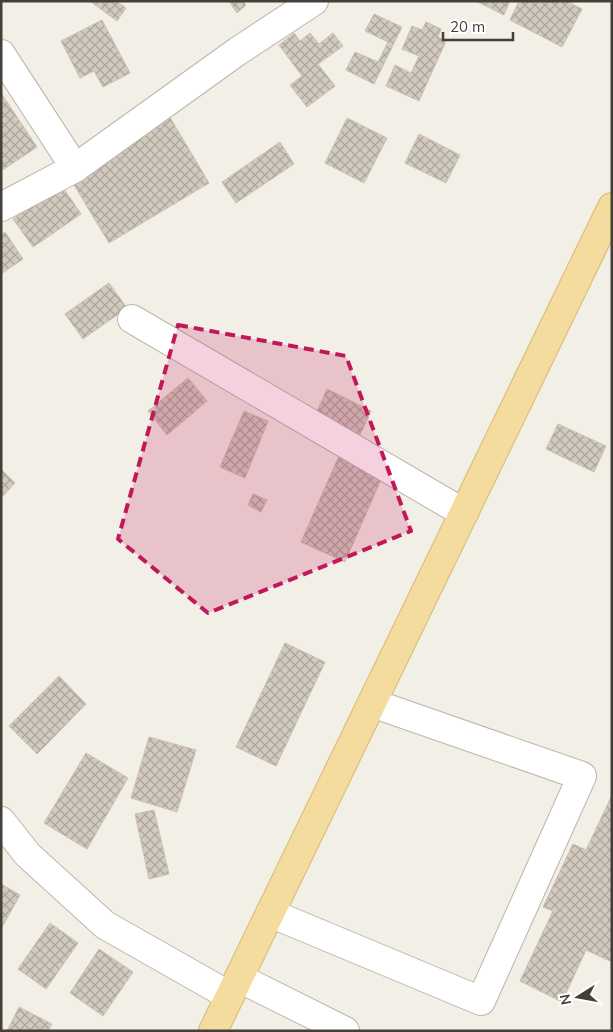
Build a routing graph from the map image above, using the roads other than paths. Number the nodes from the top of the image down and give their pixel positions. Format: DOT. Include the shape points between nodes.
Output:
graph roads {
  1 [pos="312,2"];
  2 [pos="1,54"];
  3 [pos="75,168"];
  4 [pos="1,207"];
  5 [pos="612,208"];
  6 [pos="132,319"];
  7 [pos="464,513"];
  8 [pos="372,703"];
  9 [pos="1,821"];
  10 [pos="270,913"];
  11 [pos="234,987"];
  12 [pos="213,1031"];
  13 [pos="345,1031"];
  1 -- 3 [label="street"];
  2 -- 3 [label="street"];
  3 -- 4 [label="street"];
  5 -- 7 [label="main road"];
  6 -- 7 [label="street"];
  7 -- 8 [label="main road"];
  8 -- 10 [label="main road"];
  8 -- 10 [label="street" via="582,776 481,1001"];
  9 -- 11 [label="street" via="28,855 105,925"];
  10 -- 11 [label="main road"];
  11 -- 12 [label="main road"];
  11 -- 13 [label="street"];
}
